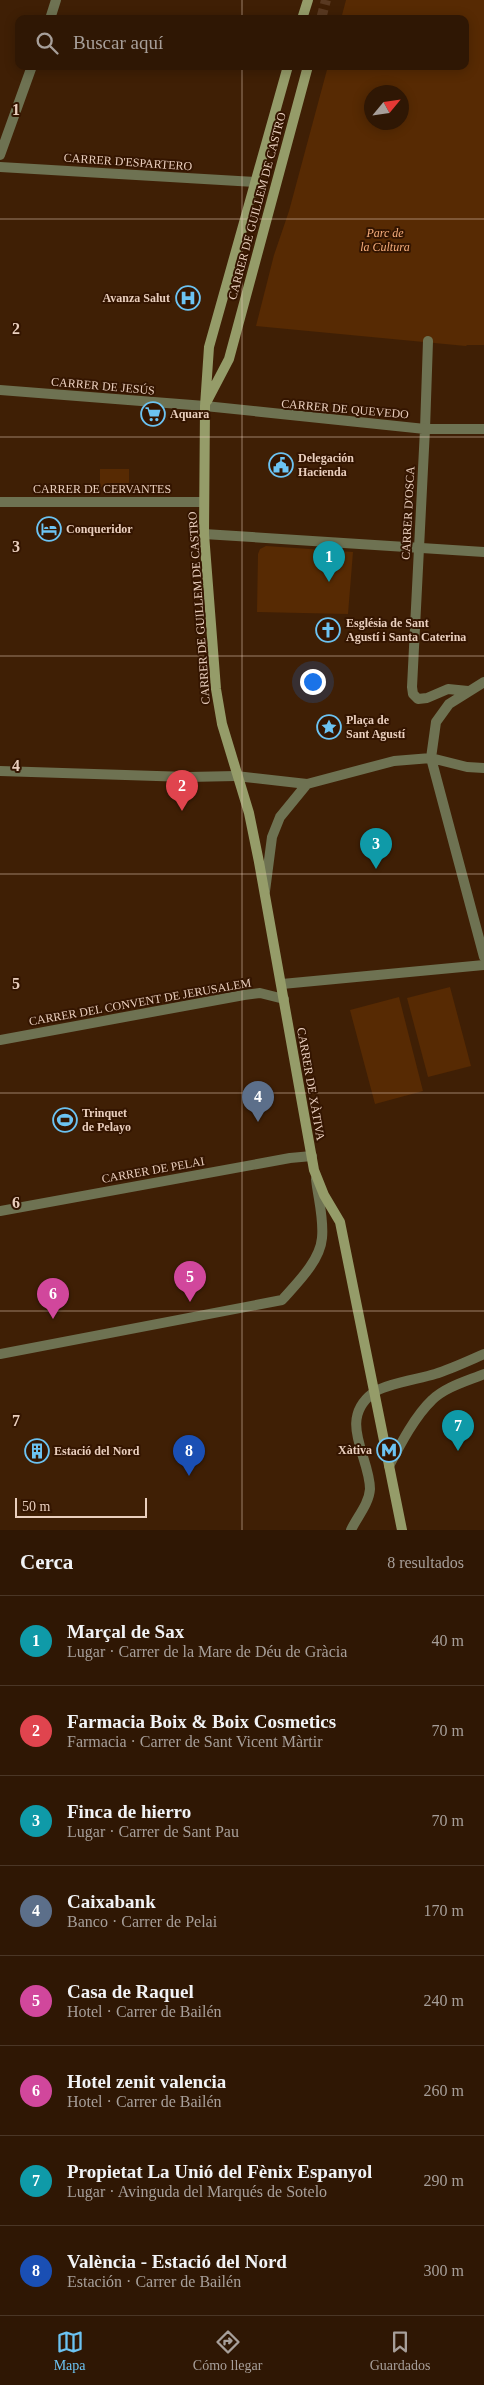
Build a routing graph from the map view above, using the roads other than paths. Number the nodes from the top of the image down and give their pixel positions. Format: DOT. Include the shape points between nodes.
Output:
graph roads {
  1 [pos="56,0"];
  2 [pos="308,0"];
  3 [pos="51,15"];
  4 [pos="303,15"];
  5 [pos="31,70"];
  6 [pos="287,70"];
  7 [pos="307,70"];
  8 [pos="0,155"];
  9 [pos="0,167"];
  10 [pos="255,182"];
  11 [pos="428,341"];
  12 [pos="0,390"];
  13 [pos="204,406"];
  14 [pos="425,429"];
  15 [pos="484,429"];
  16 [pos="0,502"];
  17 [pos="204,502"];
  18 [pos="204,534"];
  19 [pos="418,548"];
  20 [pos="484,552"];
  21 [pos="484,682"];
  22 [pos="468,691"];
  23 [pos="430,758"];
  24 [pos="484,768"];
  25 [pos="0,771"];
  26 [pos="236,776"];
  27 [pos="307,784"];
  28 [pos="265,891"];
  29 [pos="484,958"];
  30 [pos="484,965"];
  31 [pos="282,984"];
  32 [pos="284,999"];
  33 [pos="0,1040"];
  34 [pos="312,1156"];
  35 [pos="316,1177"];
  36 [pos="0,1211"];
  37 [pos="0,1354"];
  38 [pos="484,1354"];
  39 [pos="484,1374"];
  40 [pos="374,1392"];
  41 [pos="389,1466"];
  42 [pos="350,1530"];
  43 [pos="402,1530"];
  1 -- 3 [label="street"];
  2 -- 4 [label="main road"];
  5 -- 8 [label="street"];
  6 -- 10 [label="main road, CARRER DE GUILLEM DE CASTRO"];
  7 -- 13 [label="main road, CARRER DE GUILLEM DE CASTRO" via="229,359"];
  9 -- 10 [label="street, CARRER D'ESPARTERO"];
  10 -- 13 [label="main road, CARRER DE GUILLEM DE CASTRO" via="209,347"];
  11 -- 14 [label="street, CARRER D'OSCA"];
  12 -- 13 [label="street, CARRER DE JESÚS"];
  13 -- 14 [label="street, CARRER DE QUEVEDO"];
  13 -- 17 [label="main road, CARRER DE GUILLEM DE CASTRO"];
  14 -- 15 [label="street, CARRER DE QUEVEDO"];
  14 -- 19 [label="street, CARRER D'OSCA"];
  16 -- 17 [label="street, CARRER DE CERVANTES"];
  17 -- 18 [label="main road, CARRER DE GUILLEM DE CASTRO"];
  18 -- 19 [label="street"];
  18 -- 26 [label="main road, CARRER DE GUILLEM DE CASTRO" via="217,700"];
  19 -- 20 [label="street"];
  19 -- 22 [label="street, CARRER D'OSCA" via="413,694 418,699 448,688"];
  21 -- 22 [label="street"];
  22 -- 23 [label="street" via="449,704 436,722"];
  23 -- 24 [label="street"];
  23 -- 27 [label="street" via="394,761"];
  23 -- 29 [label="street"];
  25 -- 26 [label="street"];
  26 -- 27 [label="street"];
  26 -- 28 [label="main road, CARRER DE XÀTIVA" via="249,813"];
  27 -- 28 [label="street" via="280,817 272,837"];
  28 -- 31 [label="main road, CARRER DE XÀTIVA"];
  30 -- 31 [label="street"];
  31 -- 32 [label="main road, CARRER DE XÀTIVA"];
  32 -- 33 [label="street, CARRER DEL CONVENT DE JERUSALEM" via="260,993 244,994"];
  32 -- 34 [label="main road, CARRER DE XÀTIVA"];
  34 -- 35 [label="main road, CARRER DE XÀTIVA"];
  34 -- 36 [label="street, CARRER DE PELAI"];
  35 -- 37 [label="street" via="322,1240 302,1277 282,1300"];
  35 -- 40 [label="main road, CARRER DE XÀTIVA" via="340,1222"];
  38 -- 40 [label="street" via="436,1374"];
  39 -- 41 [label="street" via="445,1390 432,1400"];
  40 -- 41 [label="main road, CARRER DE XÀTIVA"];
  40 -- 42 [label="street" via="365,1400 356,1420 358,1446 366,1465 370,1491"];
  41 -- 43 [label="main road, CARRER DE XÀTIVA"];
}
